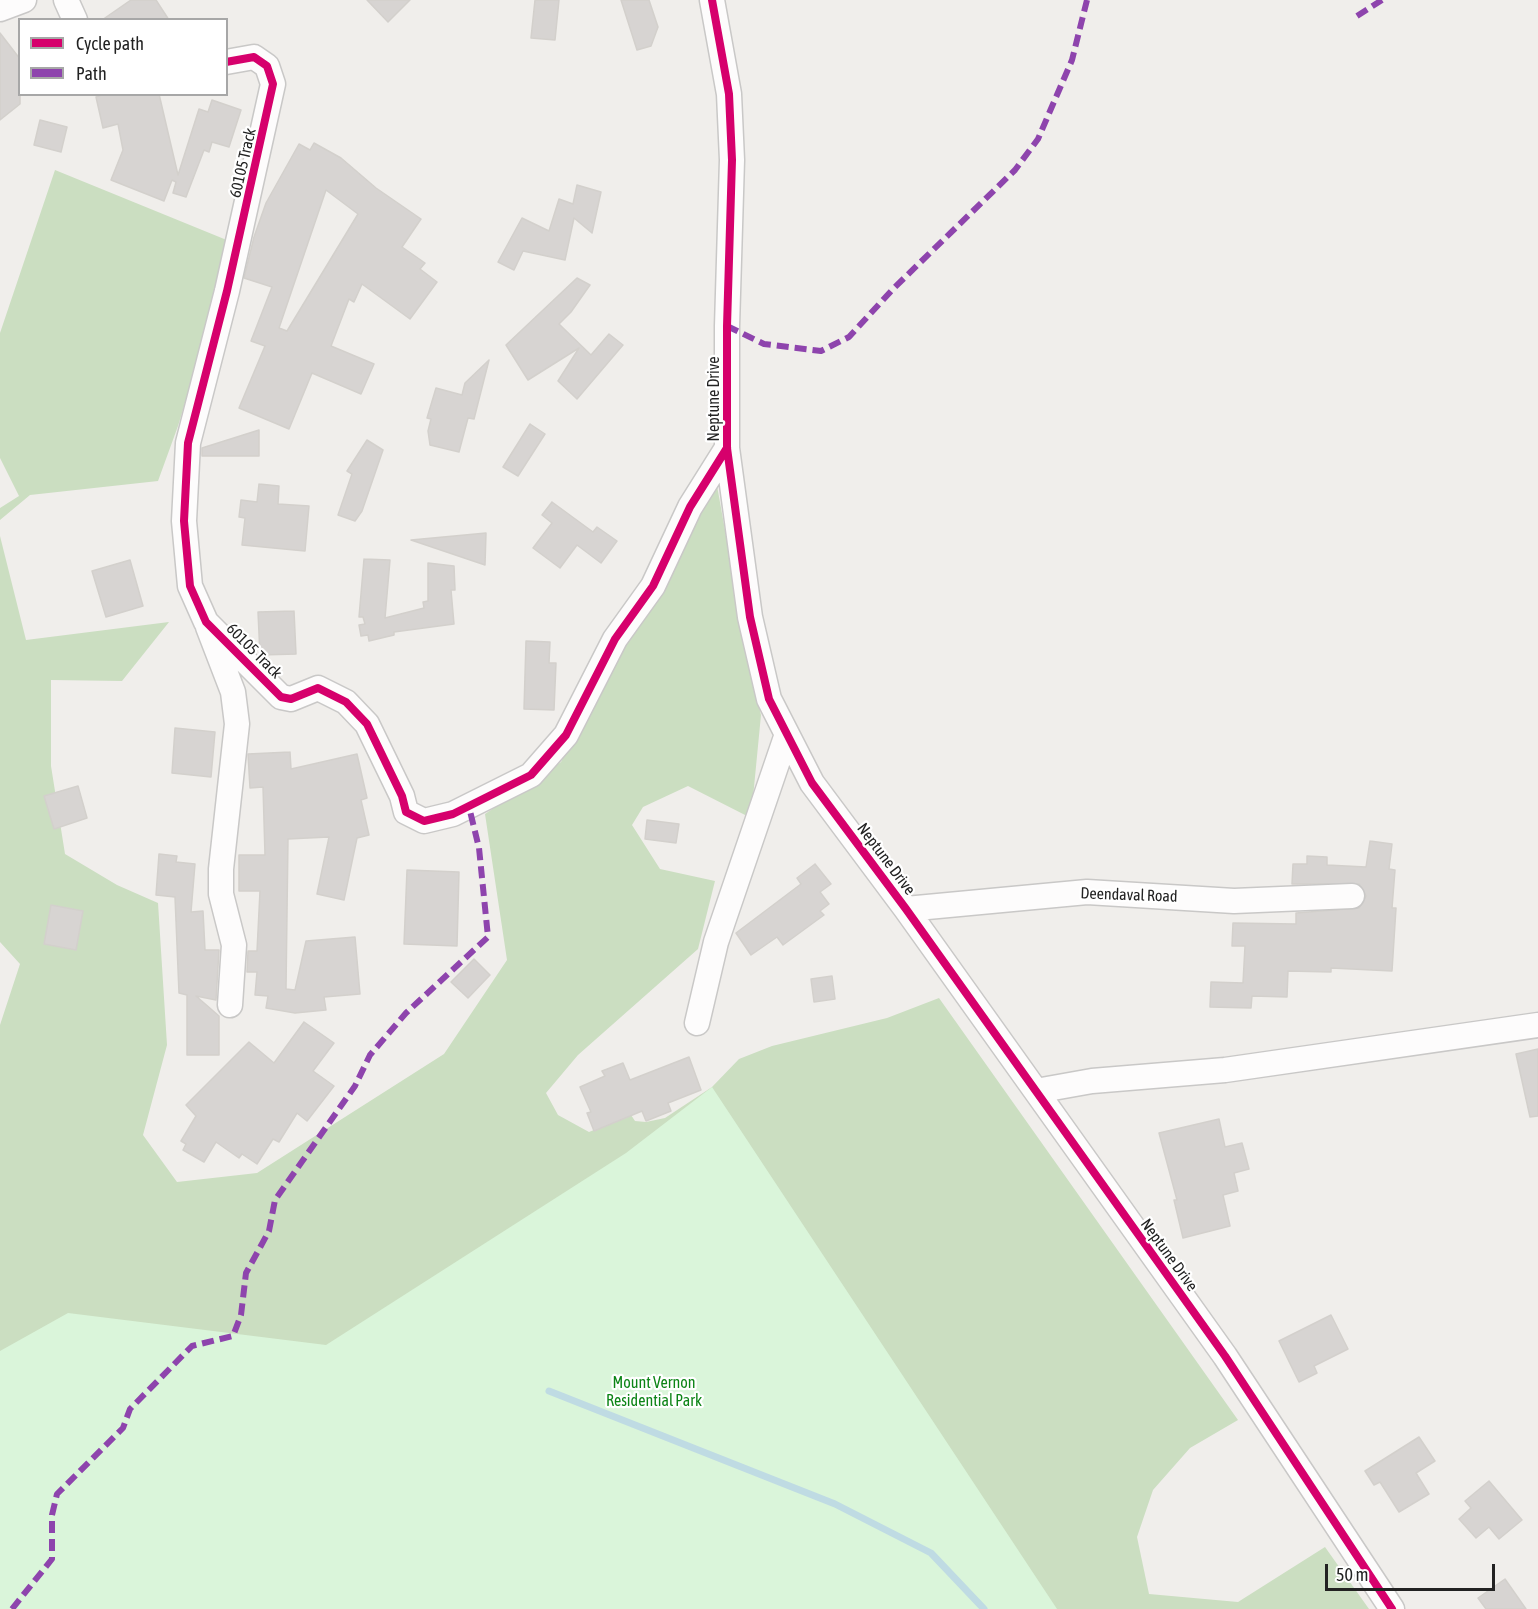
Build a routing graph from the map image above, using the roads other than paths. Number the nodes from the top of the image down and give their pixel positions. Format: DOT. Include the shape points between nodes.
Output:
graph roads {
  1 [pos="24,0"];
  2 [pos="66,0"];
  3 [pos="712,0"];
  4 [pos="0,9"];
  5 [pos="74,18"];
  6 [pos="228,62"];
  7 [pos="728,448"];
  8 [pos="206,622"];
  9 [pos="786,737"];
  10 [pos="1352,896"];
  11 [pos="906,909"];
  12 [pos="230,1005"];
  13 [pos="697,1023"];
  14 [pos="1538,1025"];
  15 [pos="1036,1091"];
  16 [pos="1392,1609"];
  1 -- 4 [label="street"];
  2 -- 5 [label="street"];
  3 -- 7 [label="street, Neptune Drive" via="729,94 732,160"];
  6 -- 8 [label="street, 60105 Track" via="254,57 267,66 273,84 188,443 184,521 190,586"];
  7 -- 8 [label="street, 60105 Track" via="690,507 653,586 615,639 566,735 531,775 453,814 424,821 406,812 367,724 346,702 318,688 291,699 281,697"];
  7 -- 9 [label="street, Neptune Drive" via="750,617 769,699"];
  8 -- 12 [label="street" via="233,692 237,724 220,869 221,894 234,945"];
  9 -- 11 [label="street, Neptune Drive" via="812,783"];
  9 -- 13 [label="street" via="716,942"];
  10 -- 11 [label="street, Deendaval Road" via="1234,901 1087,892"];
  11 -- 15 [label="street, Neptune Drive"];
  14 -- 15 [label="street" via="1225,1070 1092,1081"];
  15 -- 16 [label="street, Neptune Drive" via="1225,1356"];
}
